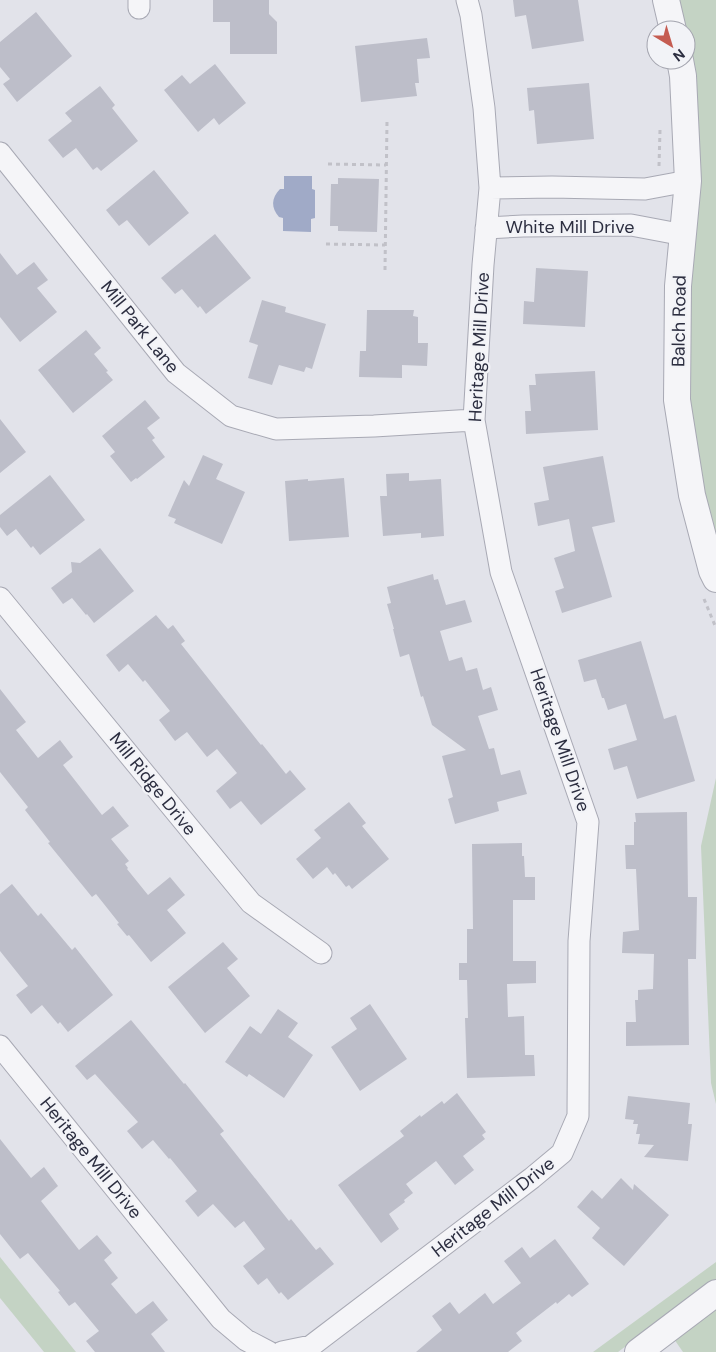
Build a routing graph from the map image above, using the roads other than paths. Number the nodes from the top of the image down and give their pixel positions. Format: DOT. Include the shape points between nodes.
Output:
graph roads {
  1 [pos="666,0"];
  2 [pos="469,8"];
  3 [pos="671,20"];
  4 [pos="682,70"];
  5 [pos="0,153"];
  6 [pos="688,182"];
  7 [pos="490,188"];
  8 [pos="486,228"];
  9 [pos="684,235"];
  10 [pos="474,420"];
  11 [pos="716,579"];
  12 [pos="0,598"];
  13 [pos="321,953"];
  14 [pos="0,1046"];
  15 [pos="716,1293"];
  16 [pos="269,1352"];
  17 [pos="282,1352"];
  18 [pos="638,1352"];
  1 -- 3 [label="street"];
  2 -- 7 [label="street, Heritage Mill Drive" via="484,108"];
  4 -- 6 [label="street, Balch Road"];
  5 -- 10 [label="street, Mill Park Lane" via="176,373 231,416 276,429"];
  6 -- 7 [label="street" via="645,189"];
  6 -- 9 [label="street, Balch Road"];
  7 -- 8 [label="street, Heritage Mill Drive"];
  8 -- 9 [label="street, White Mill Drive" via="631,224"];
  8 -- 10 [label="street, Heritage Mill Drive"];
  9 -- 11 [label="street, Balch Road" via="678,286 677,400 692,495"];
  10 -- 17 [label="street, Heritage Mill Drive" via="501,572 588,822 578,941 578,1116 562,1153 532,1178 311,1346"];
  12 -- 13 [label="street, Mill Ridge Drive" via="251,903"];
  14 -- 16 [label="street, Heritage Mill Drive" via="221,1319 246,1340"];
  15 -- 18 [label="street"];
}
